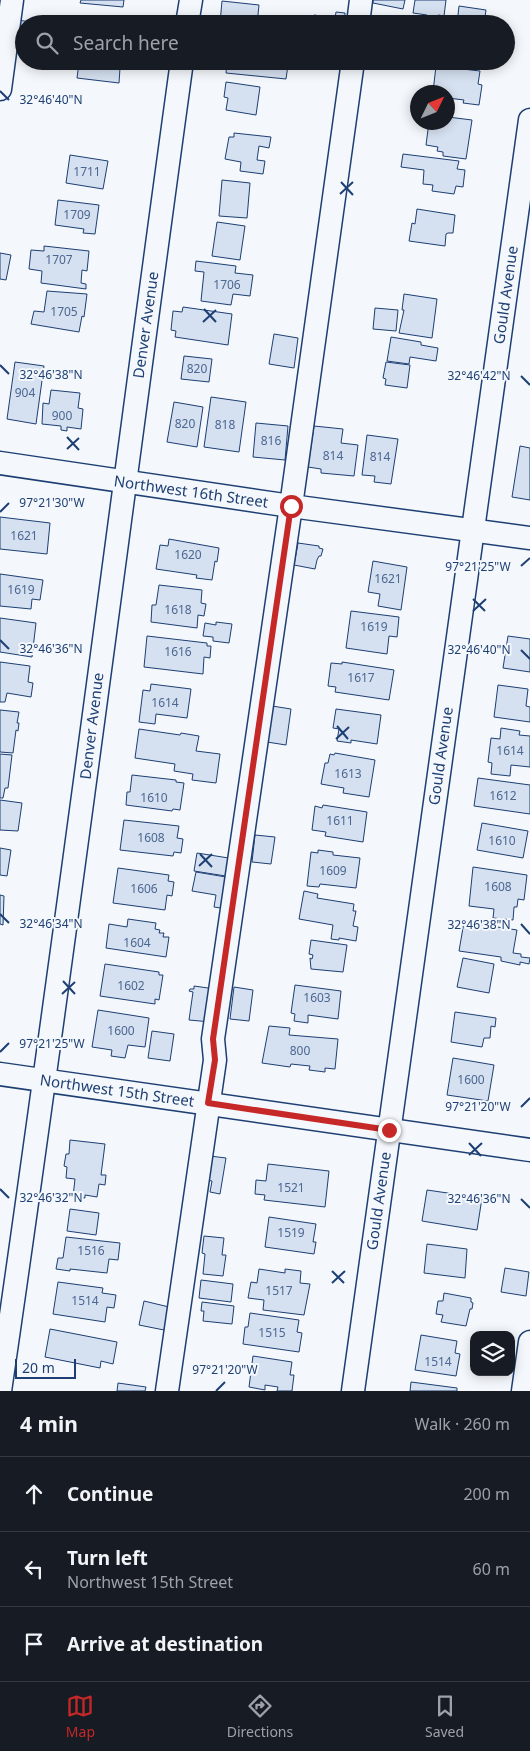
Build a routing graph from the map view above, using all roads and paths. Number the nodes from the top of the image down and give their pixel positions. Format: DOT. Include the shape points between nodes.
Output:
graph roads {
  1 [pos="12,0"];
  2 [pos="191,0"];
  3 [pos="361,0"];
  4 [pos="188,15"];
  5 [pos="359,15"];
  6 [pos="181,70"];
  7 [pos="352,70"];
  8 [pos="0,89"];
  9 [pos="530,120"];
  10 [pos="0,463"];
  11 [pos="124,482"];
  12 [pos="291,506"];
  13 [pos="473,529"];
  14 [pos="530,538"];
  15 [pos="0,1074"];
  16 [pos="45,1081"];
  17 [pos="208,1103"];
  18 [pos="389,1130"];
  19 [pos="530,1150"];
  20 [pos="530,1342"];
  21 [pos="0,1391"];
  22 [pos="167,1391"];
  23 [pos="353,1391"];
  24 [pos="523,1391"];
  1 -- 8 [label="street"];
  2 -- 4 [label="street"];
  3 -- 5 [label="street"];
  6 -- 11 [label="street, Denver Avenue"];
  7 -- 12 [label="street"];
  9 -- 13 [label="street, Gould Avenue"];
  10 -- 11 [label="street, Northwest 16th Street"];
  11 -- 12 [label="street, Northwest 16th Street"];
  11 -- 16 [label="street, Denver Avenue"];
  12 -- 13 [label="street, Northwest 16th Street"];
  12 -- 17 [label="street" via="213,1039 215,1060"];
  13 -- 14 [label="street, Northwest 16th Street"];
  13 -- 18 [label="street, Gould Avenue"];
  15 -- 16 [label="street, Northwest 15th Street"];
  16 -- 17 [label="street, Northwest 15th Street"];
  16 -- 21 [label="street, Denver Avenue"];
  17 -- 18 [label="street, Northwest 15th Street"];
  17 -- 22 [label="street"];
  18 -- 19 [label="street, Northwest 15th Street"];
  18 -- 23 [label="street, Gould Avenue"];
  20 -- 24 [label="street"];
}
